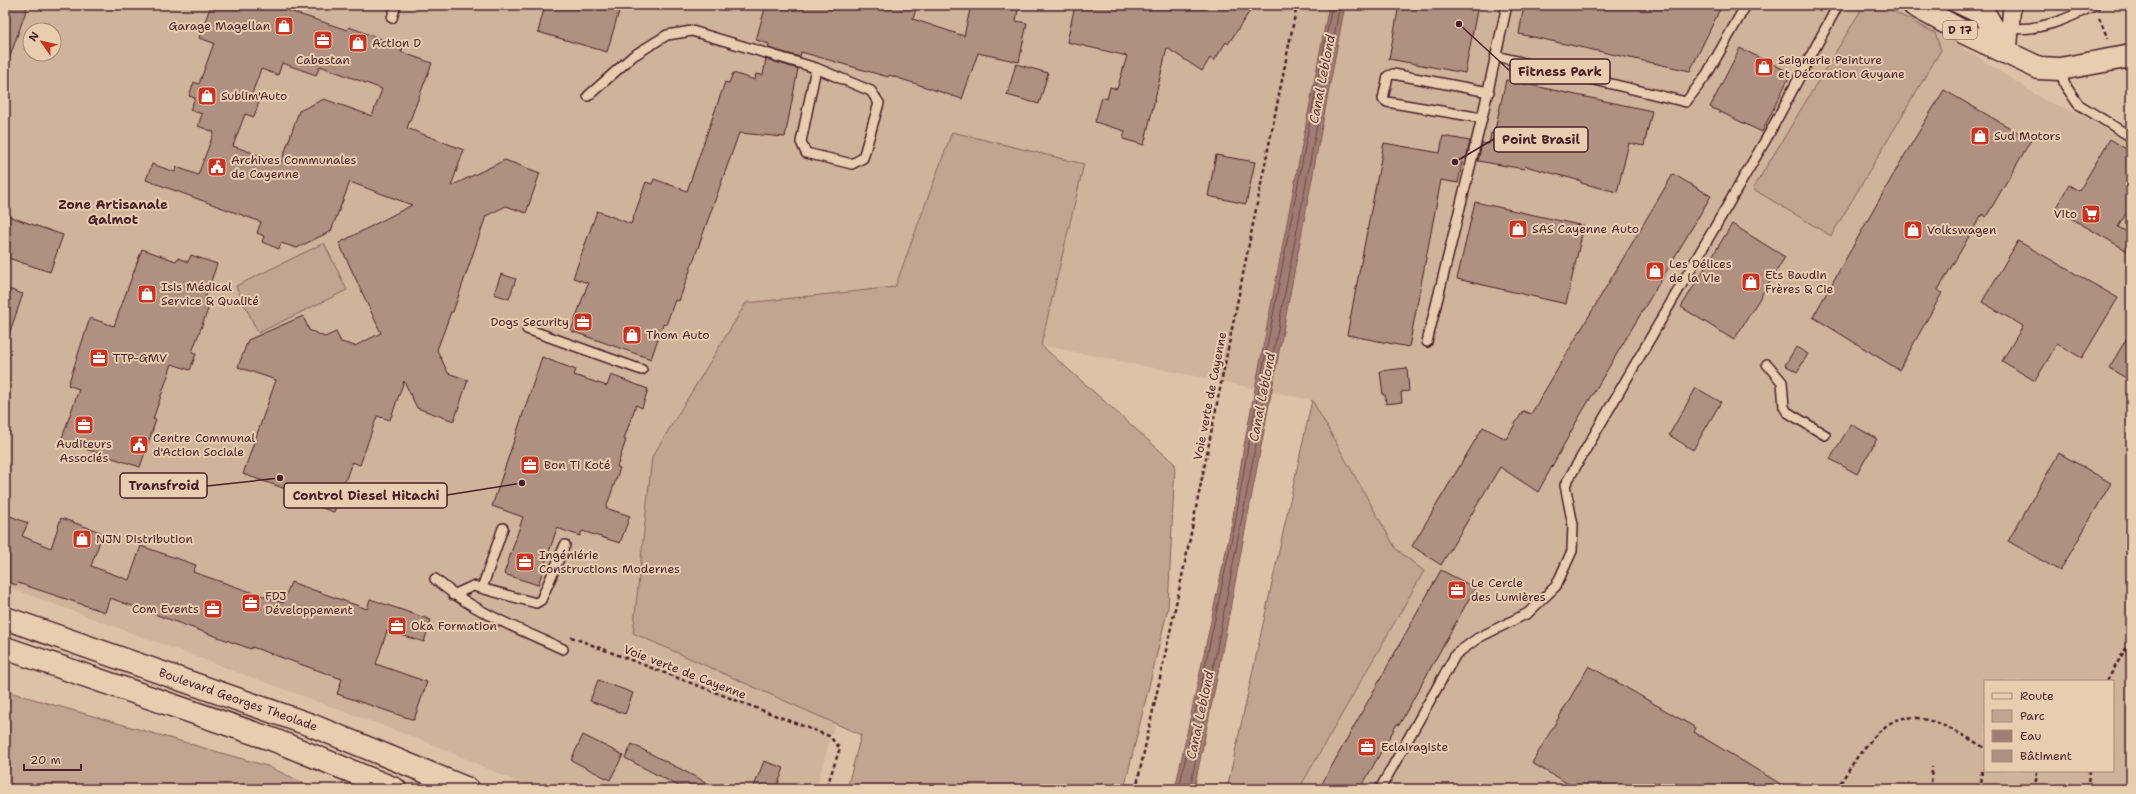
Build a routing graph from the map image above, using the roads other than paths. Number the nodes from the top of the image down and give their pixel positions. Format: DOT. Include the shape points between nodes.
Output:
graph roads {
  1 [pos="396,5"];
  2 [pos="1507,5"];
  3 [pos="1746,5"];
  4 [pos="1838,5"];
  5 [pos="1914,5"];
  6 [pos="1950,5"];
  7 [pos="1979,5"];
  8 [pos="2012,5"];
  9 [pos="2095,5"];
  10 [pos="392,18"];
  11 [pos="2001,27"];
  12 [pos="2008,53"];
  13 [pos="1496,56"];
  14 [pos="2131,56"];
  15 [pos="816,68"];
  16 [pos="2060,69"];
  17 [pos="1488,92"];
  18 [pos="588,96"];
  19 [pos="1482,118"];
  20 [pos="2131,137"];
  21 [pos="527,329"];
  22 [pos="1427,342"];
  23 [pos="1767,364"];
  24 [pos="642,370"];
  25 [pos="1825,436"];
  26 [pos="503,528"];
  27 [pos="565,545"];
  28 [pos="435,579"];
  29 [pos="482,588"];
  30 [pos="453,595"];
  31 [pos="5,618"];
  32 [pos="5,648"];
  33 [pos="563,649"];
  34 [pos="395,789"];
  35 [pos="468,789"];
  36 [pos="1380,789"];
  1 -- 10 [label="lane"];
  2 -- 13 [label="lane"];
  3 -- 13 [label="lane" via="1707,74 1686,102"];
  4 -- 36 [label="lane" via="1769,134 1564,485 1573,525 1572,550 1556,586 1528,613 1478,638 1456,654"];
  5 -- 12 [label="main road, D 17"];
  6 -- 11 [label="lane"];
  7 -- 11 [label="main road, D 17"];
  8 -- 11 [label="street"];
  9 -- 11 [label="lane" via="2044,26"];
  11 -- 12 [label="main road, D 17"];
  12 -- 16 [label="main road, D 17" via="2040,68"];
  13 -- 17 [label="lane"];
  14 -- 16 [label="main road, D 17"];
  15 -- 15 [label="lane" via="871,91 879,103 863,158 852,164 806,153 801,142"];
  15 -- 18 [label="lane" via="692,31 666,35 633,56"];
  16 -- 20 [label="lane" via="2065,85 2078,104"];
  17 -- 19 [label="lane"];
  17 -- 19 [label="lane" via="1393,74 1388,76 1383,99 1387,102"];
  19 -- 22 [label="lane"];
  21 -- 24 [label="lane"];
  23 -- 25 [label="lane" via="1782,382 1784,407 1787,412"];
  26 -- 29 [label="lane"];
  27 -- 29 [label="lane" via="541,600 536,603"];
  28 -- 30 [label="lane"];
  29 -- 30 [label="lane" via="473,586"];
  30 -- 33 [label="lane" via="478,610"];
  31 -- 35 [label="main road, Boulevard Georges Theolade" via="311,725"];
  32 -- 34 [label="main road" via="260,735"];
}
